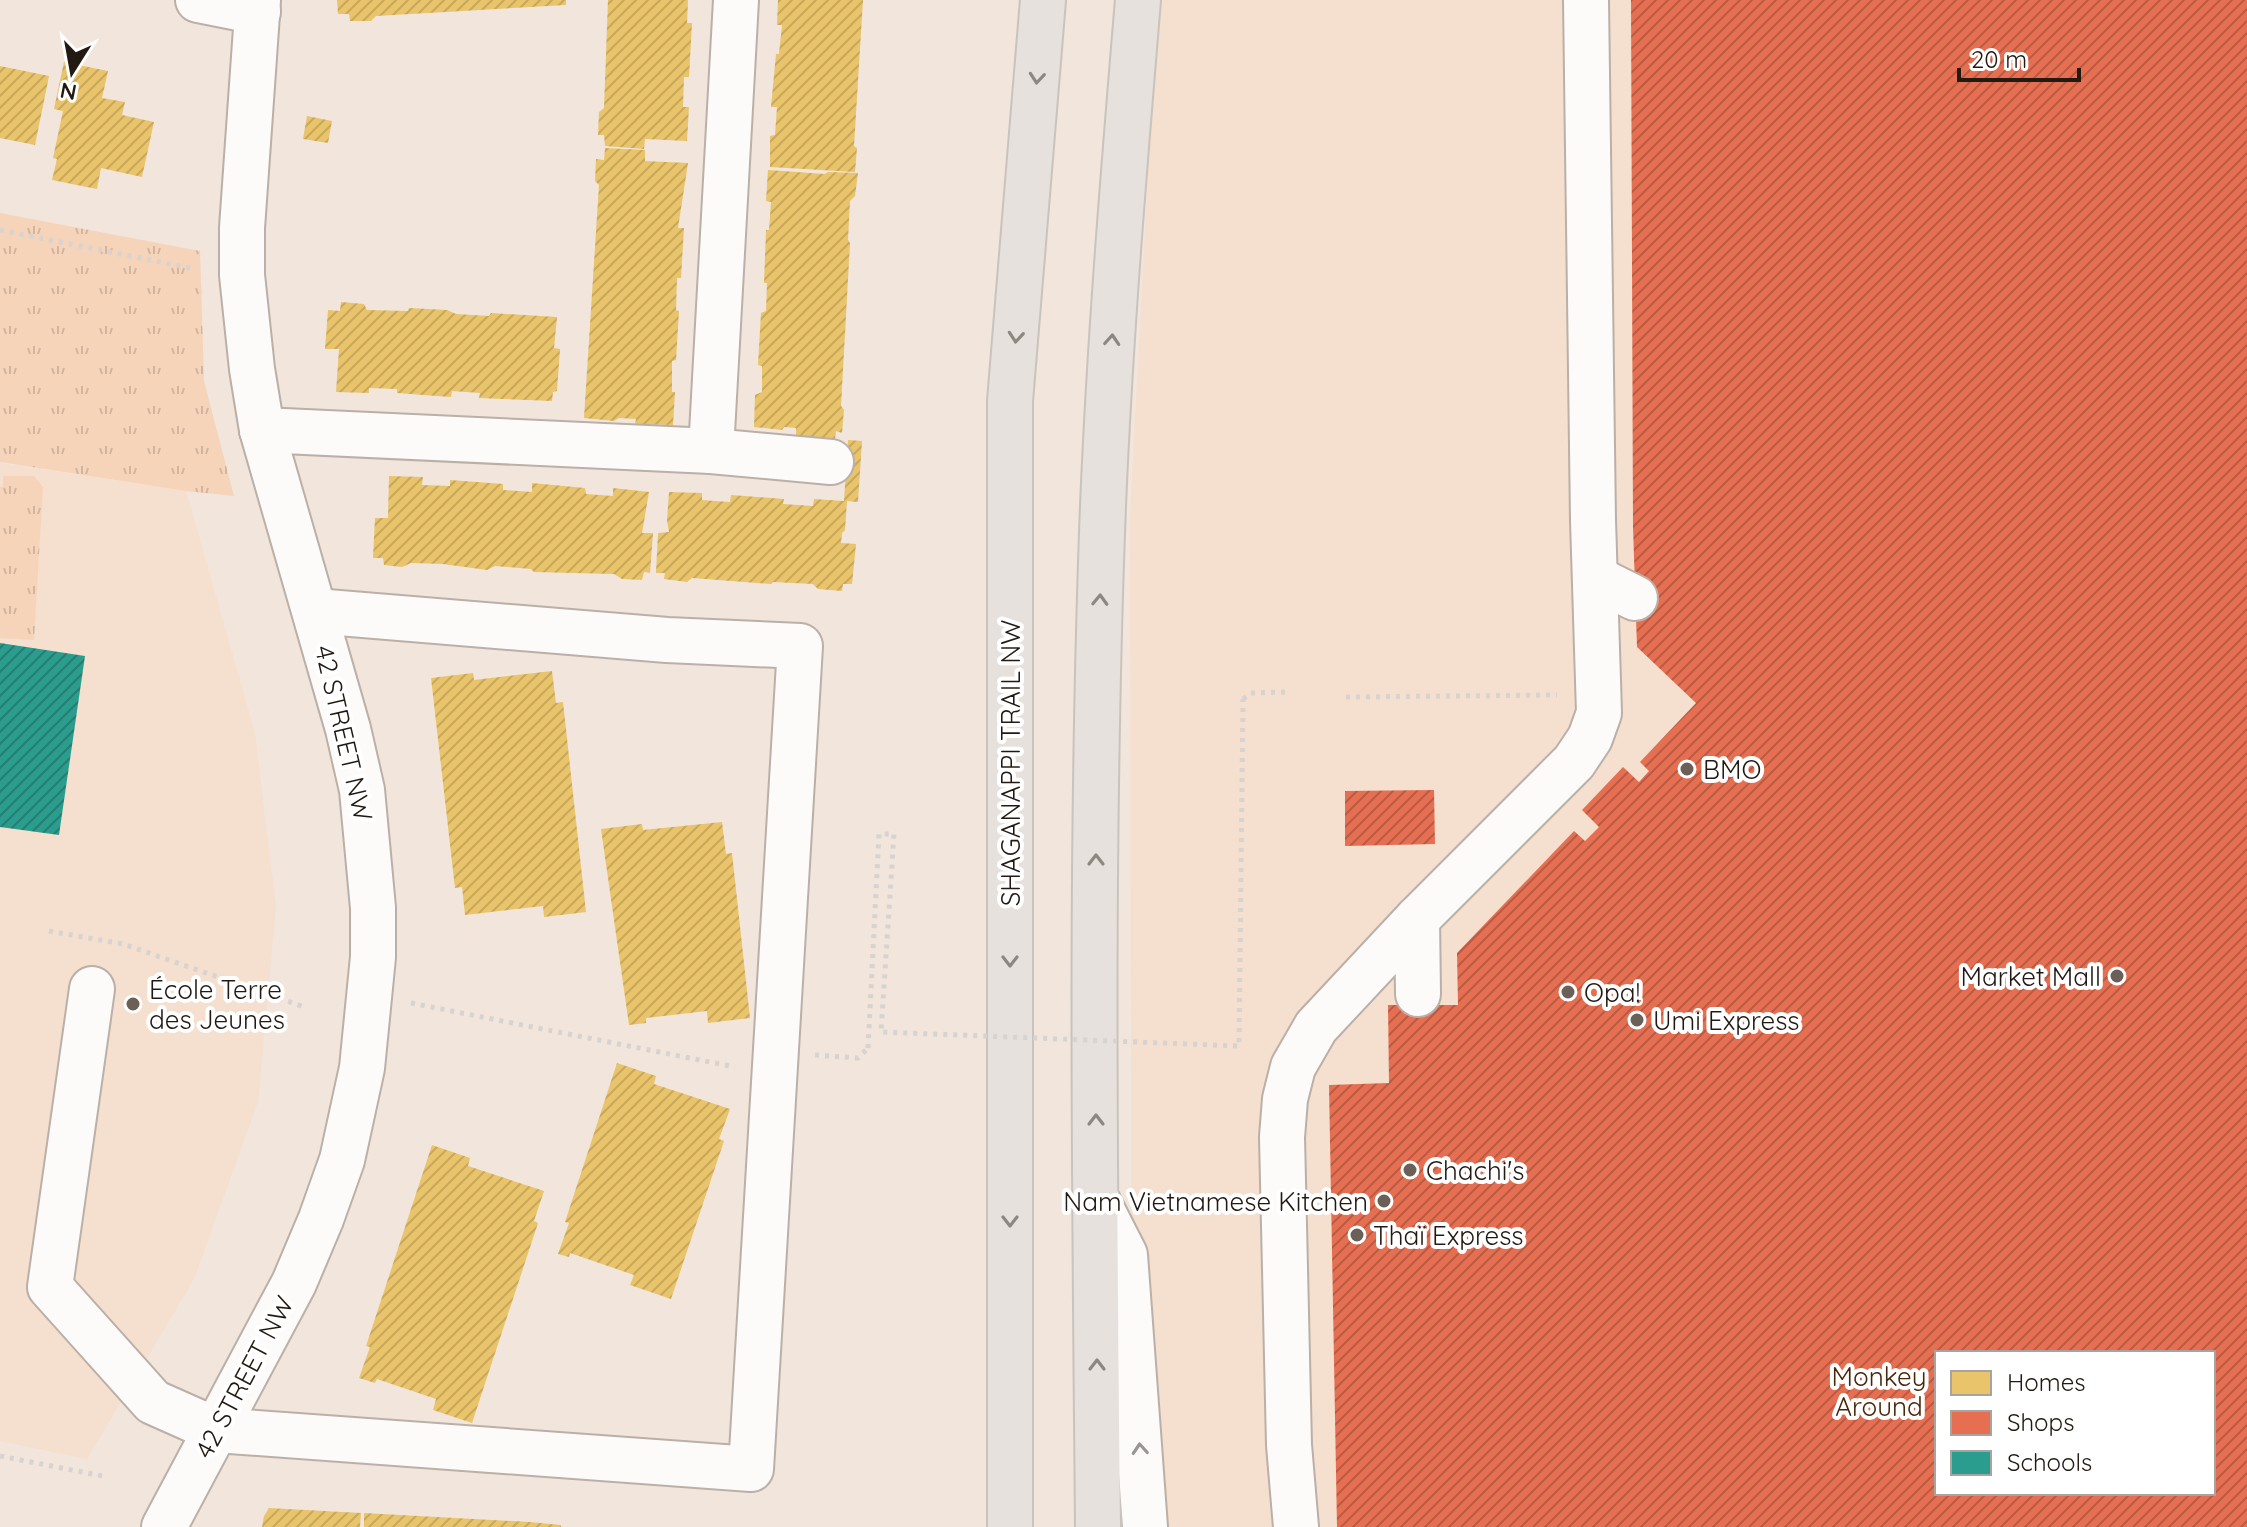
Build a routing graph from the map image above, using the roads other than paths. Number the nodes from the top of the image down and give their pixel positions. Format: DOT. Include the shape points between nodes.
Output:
graph roads {
  1 [pos="198,0"];
  2 [pos="736,0"];
  3 [pos="1043,0"];
  4 [pos="1138,0"];
  5 [pos="1586,0"];
  6 [pos="258,6"];
  7 [pos="262,430"];
  8 [pos="711,451"];
  9 [pos="831,462"];
  10 [pos="1595,578"];
  11 [pos="1635,598"];
  12 [pos="315,611"];
  13 [pos="1417,919"];
  14 [pos="92,989"];
  15 [pos="1418,994"];
  16 [pos="1096,1198"];
  17 [pos="216,1430"];
  18 [pos="164,1527"];
  19 [pos="1010,1527"];
  20 [pos="1098,1527"];
  21 [pos="1145,1527"];
  22 [pos="1296,1527"];
  1 -- 6 [label="street"];
  2 -- 8 [label="street"];
  3 -- 19 [label="main road, SHAGANAPPI TRAIL NW, one-way" via="1010,401"];
  16 -- 4 [label="main road, one-way" via="1103,518"];
  5 -- 10 [label="street"];
  6 -- 7 [label="street, 42 STREET NW" via="242,275"];
  7 -- 8 [label="street"];
  7 -- 12 [label="street, 42 STREET NW"];
  8 -- 9 [label="street"];
  10 -- 11 [label="street"];
  10 -- 13 [label="street" via="1599,713 1590,738 1574,762"];
  12 -- 17 [label="street, 42 STREET NW" via="362,790 373,908 362,1068 342,1160 294,1283"];
  12 -- 17 [label="street" via="800,646 751,1469"];
  13 -- 15 [label="street"];
  13 -- 22 [label="street" via="1316,1027 1299,1052 1287,1089 1282,1137 1289,1445"];
  14 -- 17 [label="street" via="50,1287 153,1402"];
  20 -- 16 [label="main road, one-way"];
  21 -- 16 [label="street, one-way" via="1125,1255"];
  17 -- 18 [label="street, 42 STREET NW"];
}
